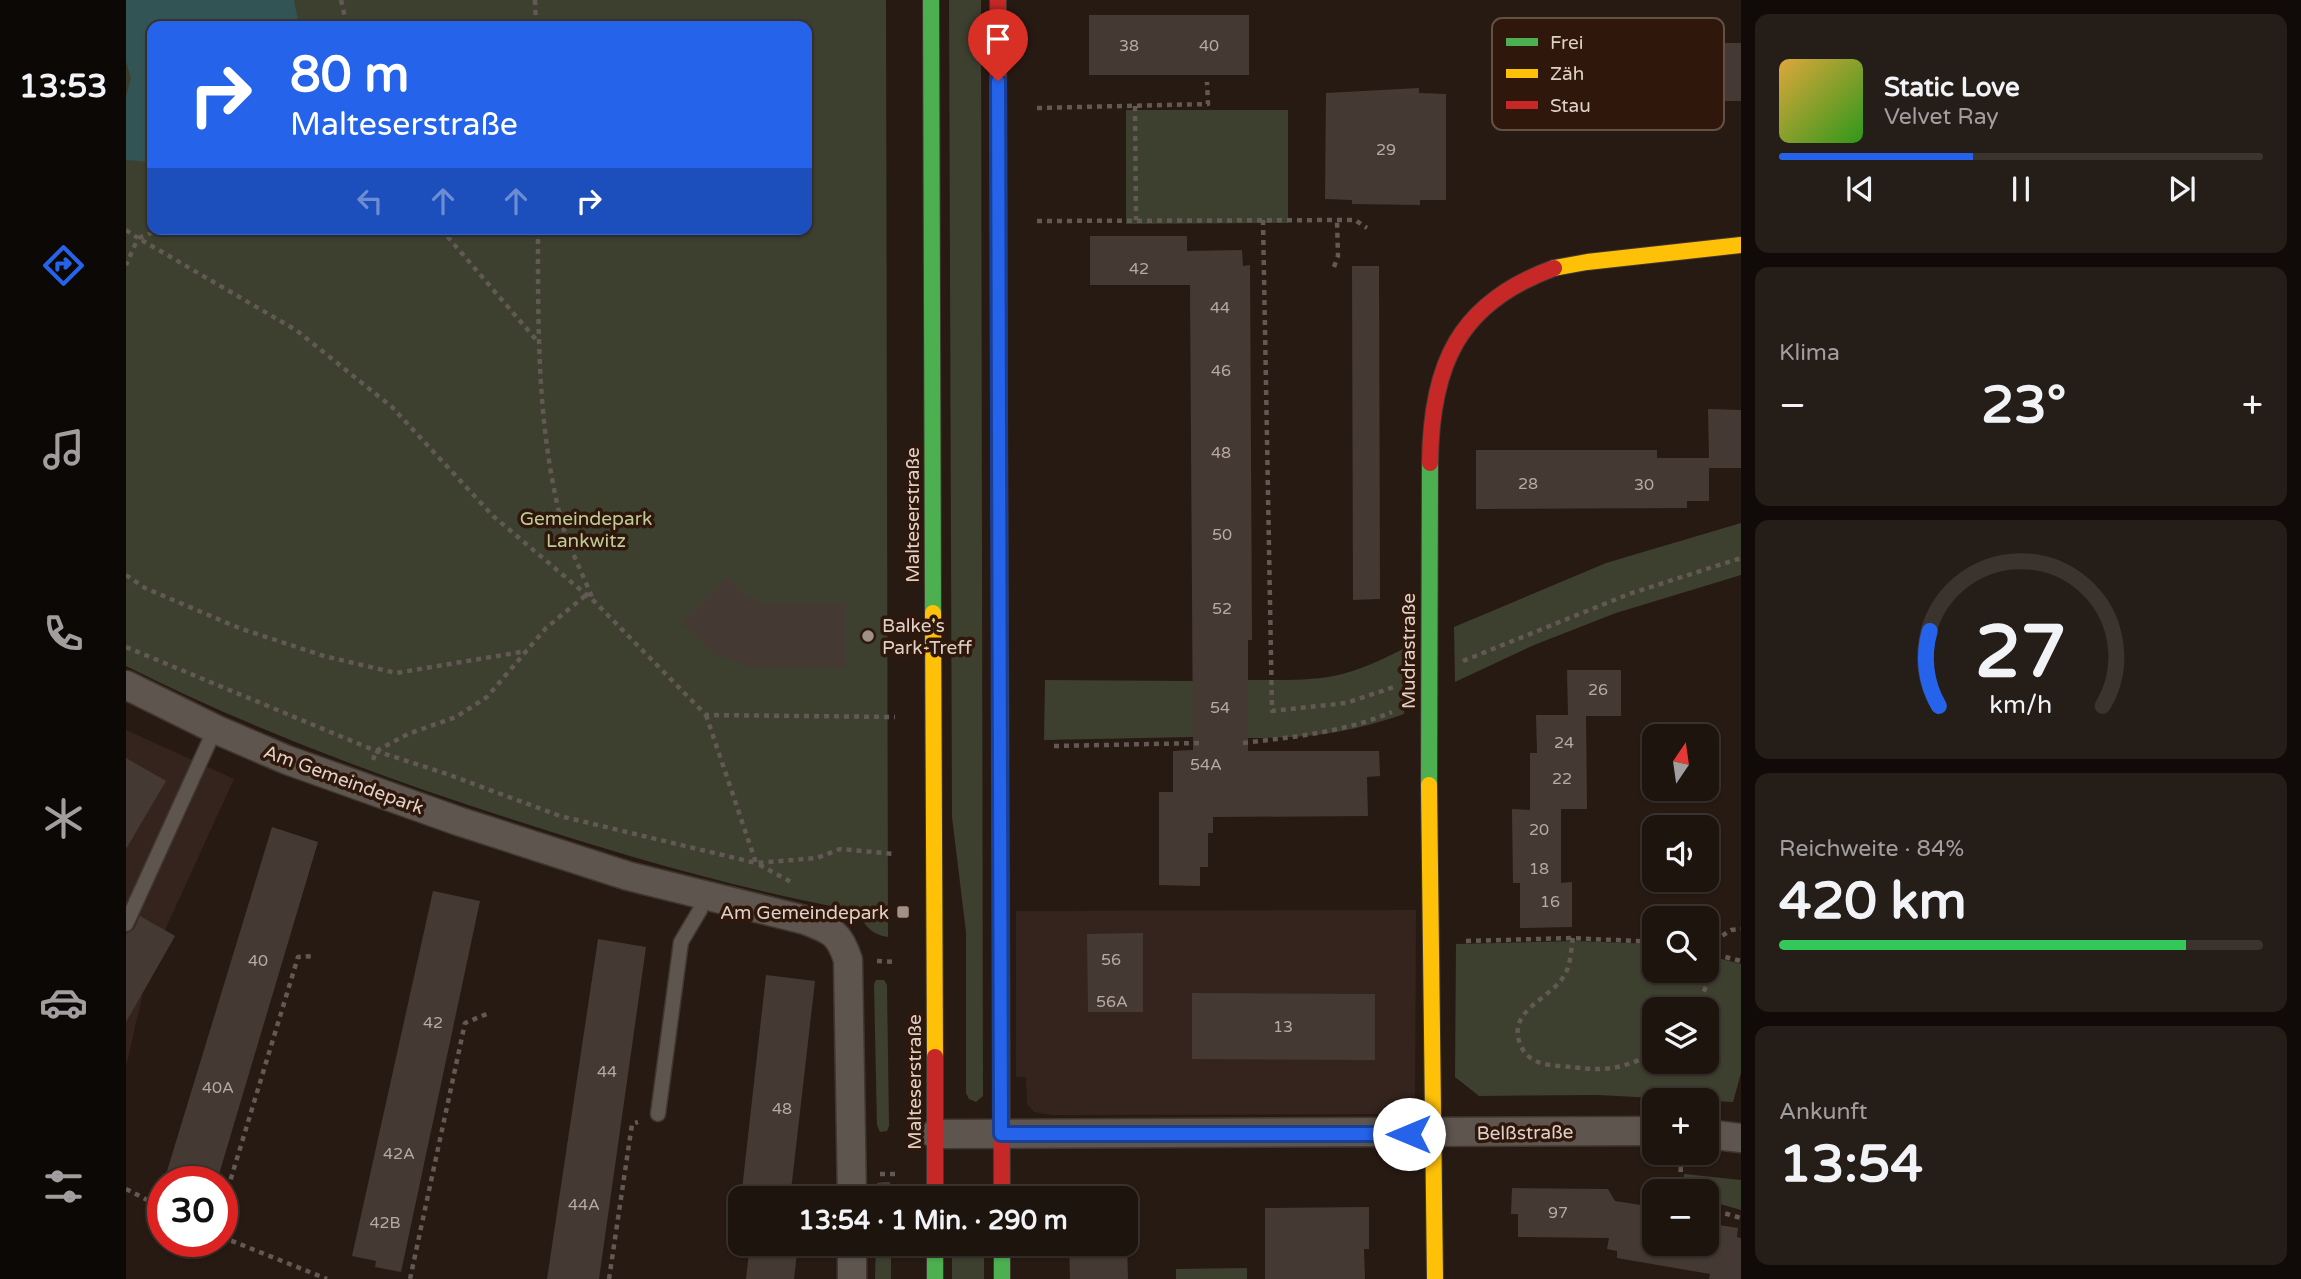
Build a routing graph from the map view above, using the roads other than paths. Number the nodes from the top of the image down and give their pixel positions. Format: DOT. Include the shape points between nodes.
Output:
graph roads {
  1 [pos="932,0"];
  2 [pos="998,0"];
  3 [pos="1741,245"];
  4 [pos="126,685"];
  5 [pos="215,729"];
  6 [pos="704,895"];
  7 [pos="126,924"];
  8 [pos="658,1114"];
  9 [pos="1642,1131"];
  10 [pos="1432,1133"];
  11 [pos="935,1134"];
  12 [pos="1001,1134"];
  13 [pos="1719,1135"];
  14 [pos="1741,1138"];
  15 [pos="852,1186"];
  16 [pos="935,1186"];
  17 [pos="1002,1186"];
  18 [pos="852,1256"];
  19 [pos="935,1256"];
  20 [pos="1002,1256"];
  21 [pos="852,1279"];
  22 [pos="935,1279"];
  23 [pos="1002,1279"];
  24 [pos="1435,1279"];
  1 -- 11 [label="main road, Malteserstraße"];
  2 -- 12 [label="main road"];
  3 -- 10 [label="main road, Mudrastraße" via="1587,262 1525,279 1481,309 1455,344 1438,382 1430,428"];
  4 -- 5 [label="street, Am Gemeindepark"];
  5 -- 6 [label="street, Am Gemeindepark" via="287,760 549,852"];
  5 -- 7 [label="lane"];
  6 -- 8 [label="lane" via="681,942"];
  6 -- 15 [label="street, Am Gemeindepark" via="805,920 827,928 842,942 848,960"];
  9 -- 10 [label="street, Belßstraße"];
  10 -- 12 [label="street, Belßstraße"];
  10 -- 24 [label="main road, Mudrastraße"];
  11 -- 12 [label="street, Belßstraße"];
  11 -- 16 [label="main road, Malteserstraße"];
  12 -- 17 [label="main road"];
  13 -- 14 [label="street"];
  18 -- 21 [label="street"];
  19 -- 22 [label="main road"];
  20 -- 23 [label="main road"];
}
